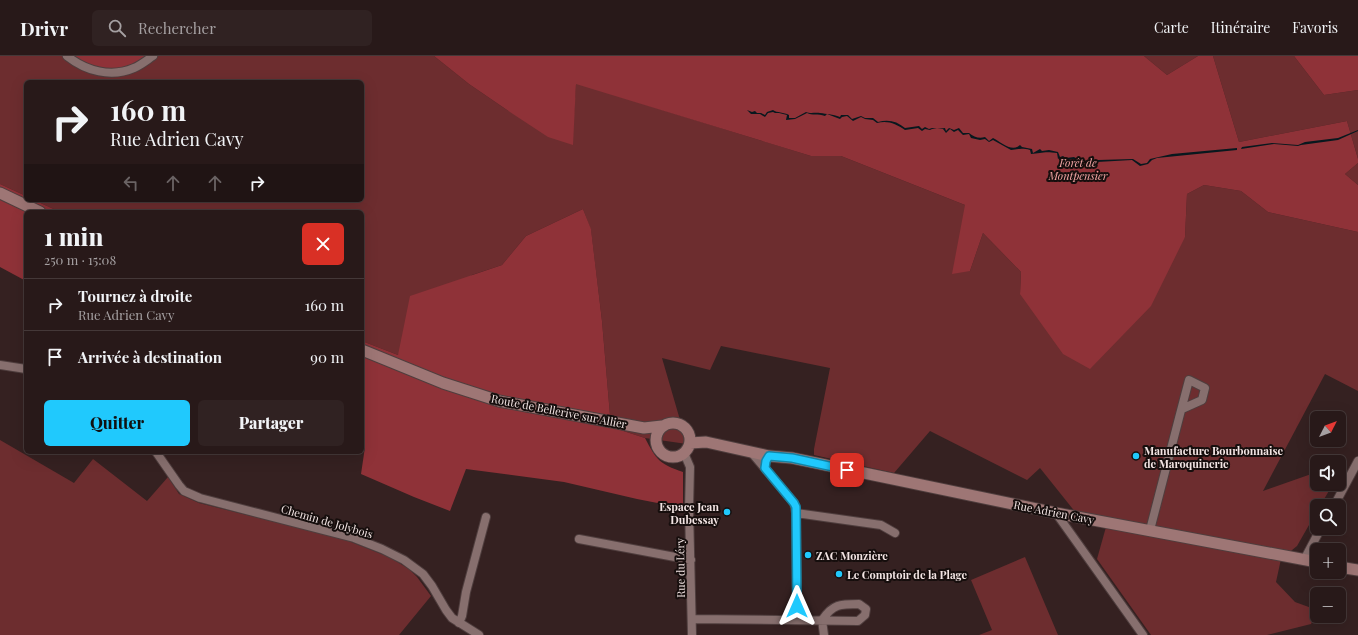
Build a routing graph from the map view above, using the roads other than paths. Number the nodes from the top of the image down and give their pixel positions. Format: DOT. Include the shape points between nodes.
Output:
graph roads {
  1 [pos="67,56"];
  2 [pos="153,56"];
  3 [pos="0,193"];
  4 [pos="36,210"];
  5 [pos="364,351"];
  6 [pos="0,365"];
  7 [pos="24,369"];
  8 [pos="1182,409"];
  9 [pos="662,426"];
  10 [pos="644,428"];
  11 [pos="688,432"];
  12 [pos="655,437"];
  13 [pos="690,443"];
  14 [pos="751,452"];
  15 [pos="684,453"];
  16 [pos="157,454"];
  17 [pos="769,456"];
  18 [pos="792,458"];
  19 [pos="1358,461"];
  20 [pos="765,468"];
  21 [pos="1338,499"];
  22 [pos="796,513"];
  23 [pos="1056,513"];
  24 [pos="486,517"];
  25 [pos="1150,530"];
  26 [pos="895,533"];
  27 [pos="1318,535"];
  28 [pos="579,538"];
  29 [pos="691,560"];
  30 [pos="1304,560"];
  31 [pos="1310,561"];
  32 [pos="1346,568"];
  33 [pos="1358,570"];
  34 [pos="692,619"];
  35 [pos="797,620"];
  36 [pos="822,620"];
  37 [pos="459,623"];
  38 [pos="479,635"];
  39 [pos="692,635"];
  40 [pos="824,635"];
  41 [pos="1143,635"];
  1 -- 2 [label="street" via="77,64 105,72 135,67"];
  3 -- 4 [label="main road"];
  5 -- 10 [label="main road, Route de Bellerive sur Allier" via="443,383 499,401"];
  6 -- 7 [label="street"];
  8 -- 25 [label="street"];
  9 -- 10 [label="main road, Route de Bellerive sur Allier"];
  9 -- 11 [label="main road" via="672,422 678,423"];
  9 -- 12 [label="main road"];
  10 -- 12 [label="main road, Route de Bellerive sur Allier"];
  11 -- 13 [label="main road"];
  11 -- 18 [label="main road, Rue Adrien Cavy"];
  12 -- 15 [label="main road" via="662,453 672,457"];
  13 -- 14 [label="main road, Rue Adrien Cavy" via="706,442"];
  13 -- 15 [label="main road"];
  14 -- 17 [label="main road, Rue Adrien Cavy"];
  14 -- 20 [label="street"];
  15 -- 29 [label="street, Rue du Léry" via="690,467"];
  16 -- 37 [label="street, Chemin de Jolybois" via="184,491 200,498 354,538 382,548 404,560 423,574 446,610"];
  17 -- 18 [label="main road, Rue Adrien Cavy"];
  17 -- 20 [label="street"];
  18 -- 23 [label="main road, Rue Adrien Cavy"];
  19 -- 21 [label="street"];
  20 -- 22 [label="street" via="794,503"];
  22 -- 26 [label="street" via="881,525"];
  22 -- 35 [label="street"];
  23 -- 25 [label="main road, Rue Adrien Cavy"];
  23 -- 41 [label="street"];
  24 -- 37 [label="street"];
  25 -- 30 [label="main road, Rue Adrien Cavy"];
  27 -- 30 [label="street"];
  28 -- 29 [label="street"];
  29 -- 34 [label="street, Rue du Léry"];
  30 -- 31 [label="main road, Rue Adrien Cavy"];
  32 -- 33 [label="main road"];
  34 -- 35 [label="street"];
  34 -- 39 [label="street, Rue du Léry"];
  35 -- 36 [label="street"];
  36 -- 36 [label="street" via="858,621 865,615 866,609 859,604 843,604 829,610"];
  36 -- 40 [label="street"];
  37 -- 38 [label="street, Chemin de Jolybois"];
}
